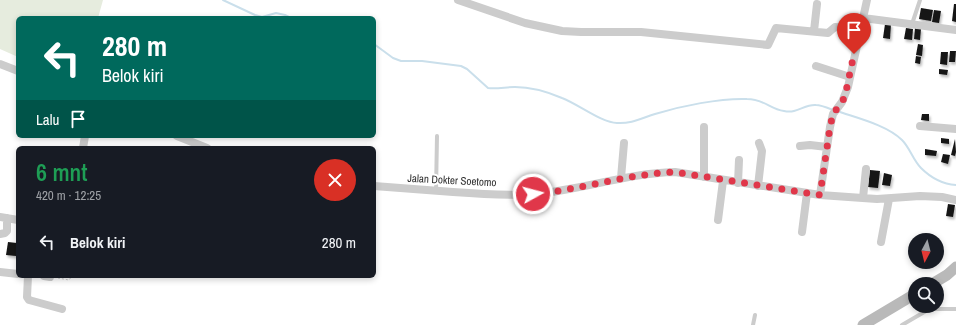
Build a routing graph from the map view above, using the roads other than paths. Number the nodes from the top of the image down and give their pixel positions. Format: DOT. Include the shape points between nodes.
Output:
graph roads {
  1 [pos="458,0"];
  2 [pos="867,0"];
  3 [pos="920,0"];
  4 [pos="817,4"];
  5 [pos="863,18"];
  6 [pos="912,24"];
  7 [pos="860,30"];
  8 [pos="956,30"];
  9 [pos="814,31"];
  10 [pos="0,64"];
  11 [pos="816,66"];
  12 [pos="16,70"];
  13 [pos="850,77"];
  14 [pos="920,126"];
  15 [pos="704,127"];
  16 [pos="956,129"];
  17 [pos="437,136"];
  18 [pos="182,138"];
  19 [pos="624,143"];
  20 [pos="759,143"];
  21 [pos="202,146"];
  22 [pos="800,146"];
  23 [pos="827,147"];
  24 [pos="739,160"];
  25 [pos="866,169"];
  26 [pos="704,177"];
  27 [pos="621,178"];
  28 [pos="723,181"];
  29 [pos="738,183"];
  30 [pos="376,186"];
  31 [pos="758,186"];
  32 [pos="436,191"];
  33 [pos="807,193"];
  34 [pos="820,195"];
  35 [pos="863,198"];
  36 [pos="889,199"];
  37 [pos="956,200"];
  38 [pos="3,217"];
  39 [pos="16,220"];
  40 [pos="718,220"];
  41 [pos="802,232"];
  42 [pos="0,234"];
  43 [pos="881,242"];
  44 [pos="956,267"];
  45 [pos="0,272"];
  46 [pos="16,274"];
  47 [pos="944,277"];
  48 [pos="28,278"];
  49 [pos="908,298"];
  50 [pos="62,309"];
  51 [pos="956,309"];
  52 [pos="755,315"];
  53 [pos="753,325"];
  54 [pos="863,325"];
  55 [pos="902,325"];
  1 -- 9 [label="street" via="525,23 572,32 641,32 768,45 776,28"];
  2 -- 5 [label="street"];
  3 -- 6 [label="lane"];
  4 -- 9 [label="street"];
  5 -- 6 [label="street"];
  5 -- 7 [label="street"];
  6 -- 8 [label="street"];
  7 -- 9 [label="street" via="835,27 828,33"];
  7 -- 13 [label="street"];
  10 -- 12 [label="street"];
  11 -- 13 [label="street"];
  13 -- 23 [label="street" via="842,102 835,111"];
  14 -- 16 [label="street"];
  15 -- 26 [label="street"];
  17 -- 32 [label="lane"];
  18 -- 21 [label="street"];
  19 -- 27 [label="street"];
  20 -- 31 [label="street" via="762,151"];
  22 -- 23 [label="street"];
  23 -- 34 [label="street"];
  24 -- 29 [label="street"];
  25 -- 35 [label="street"];
  26 -- 27 [label="street, Jalan Dokter Soetomo" via="675,172"];
  26 -- 28 [label="street, Jalan Dokter Soetomo"];
  27 -- 32 [label="street, Jalan Dokter Soetomo" via="533,194"];
  28 -- 29 [label="street, Jalan Dokter Soetomo"];
  28 -- 40 [label="street"];
  29 -- 31 [label="street, Jalan Dokter Soetomo"];
  30 -- 32 [label="street, Jalan Dokter Soetomo"];
  31 -- 33 [label="street, Jalan Dokter Soetomo"];
  33 -- 34 [label="street, Jalan Dokter Soetomo"];
  33 -- 41 [label="street"];
  34 -- 35 [label="street, Jalan Dokter Soetomo"];
  35 -- 36 [label="street, Jalan Dokter Soetomo"];
  36 -- 37 [label="street, Jalan Dokter Soetomo" via="920,196"];
  36 -- 43 [label="street"];
  38 -- 39 [label="street"];
  38 -- 42 [label="street" via="7,231"];
  44 -- 47 [label="main road"];
  45 -- 46 [label="street"];
  48 -- 50 [label="street" via="29,300"];
  49 -- 54 [label="main road"];
  51 -- 55 [label="lane" via="926,311"];
  52 -- 53 [label="lane"];
}
